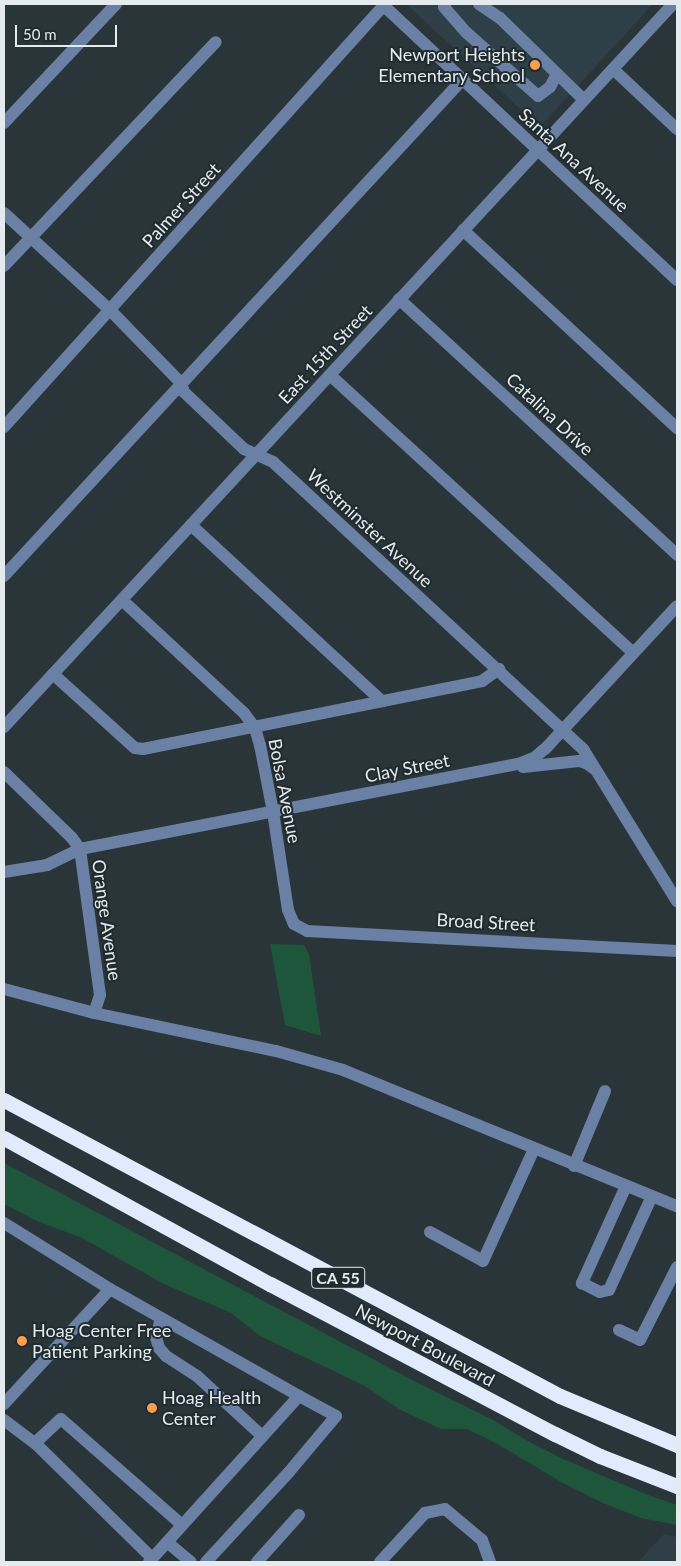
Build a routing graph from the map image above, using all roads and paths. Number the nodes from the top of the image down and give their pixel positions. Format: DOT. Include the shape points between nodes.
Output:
graph roads {
  1 [pos="116,4"];
  2 [pos="383,4"];
  3 [pos="445,4"];
  4 [pos="479,4"];
  5 [pos="673,4"];
  6 [pos="216,42"];
  7 [pos="613,69"];
  8 [pos="557,74"];
  9 [pos="463,79"];
  10 [pos="584,100"];
  11 [pos="4,123"];
  12 [pos="677,129"];
  13 [pos="537,151"];
  14 [pos="4,213"];
  15 [pos="463,230"];
  16 [pos="31,238"];
  17 [pos="4,266"];
  18 [pos="677,280"];
  19 [pos="399,299"];
  20 [pos="110,310"];
  21 [pos="330,375"];
  22 [pos="181,384"];
  23 [pos="4,428"];
  24 [pos="677,428"];
  25 [pos="256,455"];
  26 [pos="191,525"];
  27 [pos="677,555"];
  28 [pos="4,576"];
  29 [pos="122,600"];
  30 [pos="677,606"];
  31 [pos="634,653"];
  32 [pos="499,669"];
  33 [pos="53,674"];
  34 [pos="382,701"];
  35 [pos="4,727"];
  36 [pos="255,728"];
  37 [pos="564,729"];
  38 [pos="505,767"];
  39 [pos="596,769"];
  40 [pos="4,772"];
  41 [pos="273,812"];
  42 [pos="80,849"];
  43 [pos="4,872"];
  44 [pos="677,901"];
  45 [pos="294,924"];
  46 [pos="677,951"];
  47 [pos="4,989"];
  48 [pos="94,1013"];
  49 [pos="605,1091"];
  50 [pos="4,1100"];
  51 [pos="4,1138"];
  52 [pos="534,1149"];
  53 [pos="574,1166"];
  54 [pos="626,1186"];
  55 [pos="652,1196"];
  56 [pos="677,1206"];
  57 [pos="4,1222"];
  58 [pos="430,1232"];
  59 [pos="677,1267"];
  60 [pos="110,1289"];
  61 [pos="161,1318"];
  62 [pos="619,1330"];
  63 [pos="299,1396"];
  64 [pos="4,1404"];
  65 [pos="4,1420"];
  66 [pos="262,1436"];
  67 [pos="35,1443"];
  68 [pos="677,1445"];
  69 [pos="677,1486"];
  70 [pos="299,1516"];
  71 [pos="182,1525"];
  72 [pos="167,1542"];
  73 [pos="151,1560"];
  74 [pos="191,1562"];
  75 [pos="206,1562"];
  76 [pos="257,1562"];
  77 [pos="380,1562"];
  78 [pos="490,1562"];
  1 -- 11 [label="street"];
  2 -- 9 [label="street, Santa Ana Avenue"];
  2 -- 20 [label="street, Palmer Street"];
  3 -- 8 [label="street" via="444,7 467,34 538,96 550,87"];
  4 -- 8 [label="street" via="500,18"];
  5 -- 7 [label="street, East 15th Street"];
  6 -- 16 [label="street"];
  7 -- 10 [label="street, East 15th Street"];
  7 -- 12 [label="street"];
  8 -- 10 [label="street"];
  9 -- 13 [label="street, Santa Ana Avenue"];
  9 -- 22 [label="street"];
  10 -- 13 [label="street, East 15th Street"];
  13 -- 15 [label="street, East 15th Street"];
  13 -- 18 [label="street, Santa Ana Avenue"];
  14 -- 16 [label="street, Westminster Avenue"];
  15 -- 19 [label="street, East 15th Street"];
  15 -- 24 [label="street"];
  16 -- 17 [label="street"];
  16 -- 20 [label="street, Westminster Avenue"];
  19 -- 21 [label="street, East 15th Street"];
  19 -- 27 [label="street, Catalina Drive"];
  20 -- 22 [label="street, Westminster Avenue"];
  20 -- 23 [label="street, Palmer Street"];
  21 -- 25 [label="street, East 15th Street"];
  21 -- 31 [label="street"];
  22 -- 25 [label="street, Westminster Avenue" via="184,392 237,443"];
  22 -- 28 [label="street"];
  25 -- 26 [label="street, East 15th Street"];
  25 -- 32 [label="street, Westminster Avenue" via="273,462"];
  26 -- 29 [label="street, East 15th Street"];
  26 -- 34 [label="street"];
  29 -- 33 [label="street, East 15th Street"];
  29 -- 36 [label="street, Bolsa Avenue"];
  30 -- 31 [label="street, Clay Street"];
  31 -- 37 [label="street, Clay Street"];
  32 -- 34 [label="street" via="482,681"];
  32 -- 37 [label="street, Westminster Avenue"];
  33 -- 35 [label="street, East 15th Street"];
  33 -- 36 [label="street" via="135,748"];
  34 -- 36 [label="street"];
  36 -- 41 [label="street, Bolsa Avenue"];
  37 -- 38 [label="street, Clay Street" via="534,758"];
  37 -- 39 [label="street, Westminster Avenue" via="583,748"];
  38 -- 39 [label="street" via="579,761"];
  38 -- 41 [label="street, Clay Street"];
  39 -- 44 [label="street, Westminster Avenue"];
  40 -- 42 [label="street, Orange Avenue"];
  41 -- 42 [label="street, Clay Street"];
  41 -- 45 [label="street, Bolsa Avenue" via="288,910"];
  42 -- 43 [label="street, Clay Street" via="47,865"];
  42 -- 48 [label="street, Orange Avenue" via="100,995"];
  45 -- 46 [label="street, Broad Street" via="307,931"];
  47 -- 48 [label="street"];
  48 -- 52 [label="street" via="276,1051 343,1070"];
  49 -- 53 [label="street"];
  50 -- 68 [label="highway, Newport Boulevard / CA 55" via="560,1396"];
  51 -- 69 [label="highway, Newport Boulevard / CA 55" via="270,1284 555,1434"];
  52 -- 53 [label="street"];
  52 -- 58 [label="street" via="483,1261"];
  53 -- 54 [label="street"];
  54 -- 55 [label="street"];
  54 -- 55 [label="street" via="582,1283 600,1292 609,1290"];
  55 -- 56 [label="street"];
  57 -- 60 [label="street"];
  59 -- 62 [label="street" via="640,1340"];
  60 -- 61 [label="street"];
  60 -- 64 [label="street"];
  61 -- 63 [label="street"];
  61 -- 66 [label="street" via="156,1337 159,1348 197,1376"];
  63 -- 66 [label="street"];
  63 -- 75 [label="street" via="336,1416"];
  65 -- 67 [label="street"];
  66 -- 71 [label="street"];
  67 -- 71 [label="street" via="61,1419"];
  67 -- 73 [label="street"];
  70 -- 76 [label="street"];
  71 -- 72 [label="street"];
  72 -- 73 [label="street"];
  72 -- 74 [label="street"];
  77 -- 78 [label="street" via="425,1513 445,1509 482,1540"];
}
